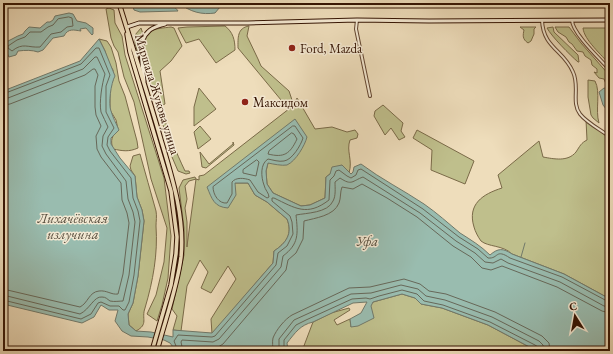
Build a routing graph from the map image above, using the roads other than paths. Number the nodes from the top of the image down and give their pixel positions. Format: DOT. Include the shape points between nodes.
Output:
graph roads {
  1 [pos="119,3"];
  2 [pos="357,20"];
  3 [pos="542,20"];
  4 [pos="572,20"];
  5 [pos="610,20"];
  6 [pos="168,23"];
  7 [pos="127,27"];
  8 [pos="610,70"];
  9 [pos="144,81"];
  10 [pos="370,96"];
  11 [pos="610,137"];
  12 [pos="152,351"];
  13 [pos="157,351"];
  1 -- 7 [label="main road"];
  2 -- 3 [label="main road"];
  2 -- 6 [label="main road"];
  2 -- 10 [label="street" via="356,29"];
  3 -- 4 [label="main road"];
  3 -- 11 [label="street" via="546,40 570,65 574,73 577,85 575,100 580,114"];
  4 -- 5 [label="main road"];
  4 -- 8 [label="street" via="572,25 584,41"];
  6 -- 7 [label="main road" via="139,23"];
  6 -- 9 [label="main road" via="151,29 143,38"];
  7 -- 9 [label="main road, Маршала Жукова улица"];
  7 -- 12 [label="main road, Маршала Жукова улица" via="130,52 174,206 177,237 171,285"];
  9 -- 13 [label="main road, Маршала Жукова улица" via="174,184 179,214 181,256"];
}
